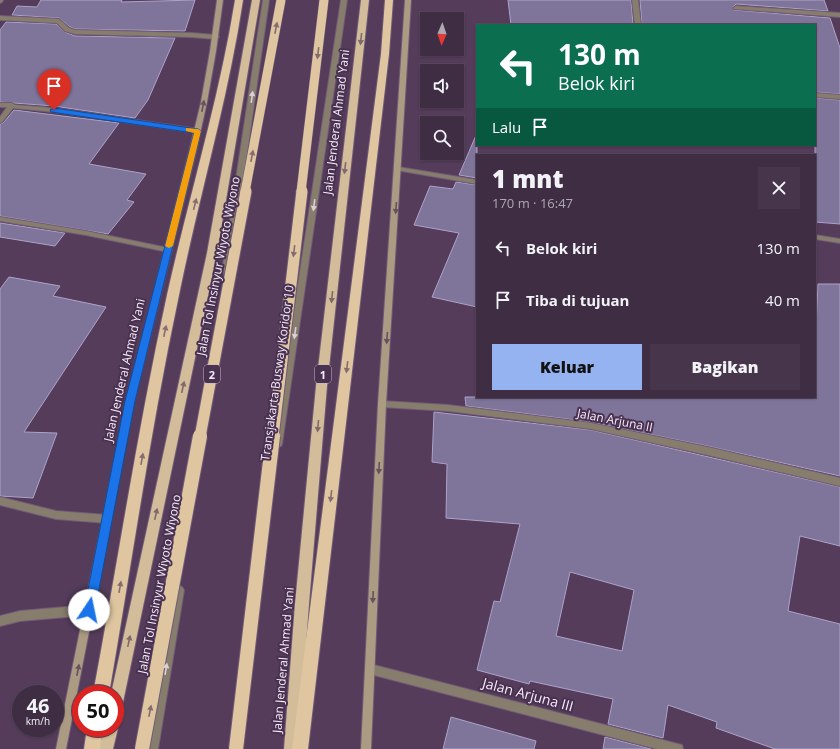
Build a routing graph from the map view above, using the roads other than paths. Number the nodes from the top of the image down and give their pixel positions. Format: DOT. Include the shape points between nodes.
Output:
graph roads {
  1 [pos="220,0"];
  2 [pos="239,0"];
  3 [pos="256,0"];
  4 [pos="266,0"];
  5 [pos="281,0"];
  6 [pos="324,0"];
  7 [pos="344,0"];
  8 [pos="365,0"];
  9 [pos="388,0"];
  10 [pos="408,0"];
  11 [pos="635,0"];
  12 [pos="736,8"];
  13 [pos="840,15"];
  14 [pos="0,18"];
  15 [pos="638,24"];
  16 [pos="216,37"];
  17 [pos="816,95"];
  18 [pos="840,97"];
  19 [pos="0,104"];
  20 [pos="12,105"];
  21 [pos="0,121"];
  22 [pos="198,131"];
  23 [pos="398,169"];
  24 [pos="476,182"];
  25 [pos="0,219"];
  26 [pos="816,237"];
  27 [pos="840,241"];
  28 [pos="168,250"];
  29 [pos="382,404"];
  30 [pos="840,482"];
  31 [pos="0,501"];
  32 [pos="107,519"];
  33 [pos="89,610"];
  34 [pos="0,621"];
  35 [pos="370,669"];
  36 [pos="103,685"];
  37 [pos="120,685"];
  38 [pos="94,737"];
  39 [pos="109,737"];
  40 [pos="62,749"];
  41 [pos="92,749"];
  42 [pos="106,749"];
  43 [pos="142,749"];
  44 [pos="153,749"];
  45 [pos="234,749"];
  46 [pos="291,749"];
  47 [pos="300,749"];
  48 [pos="366,749"];
  49 [pos="678,749"];
  1 -- 16 [label="main road, Jalan Jenderal Ahmad Yani"];
  36 -- 2 [label="highway, one-way" via="159,358 215,126"];
  37 -- 3 [label="highway, one-way" via="212,253"];
  44 -- 4 [label="street, one-way"];
  43 -- 5 [label="highway, Jalan Tol Insinyur Wiyoto Wiyono / 2, one-way, bridge"];
  6 -- 45 [label="highway, one-way, bridge"];
  7 -- 45 [label="street, Transjakarta Busway Koridor 10, one-way"];
  8 -- 46 [label="highway, Jalan Jenderal Ahmad Yani / 1, one-way" via="320,403"];
  9 -- 47 [label="highway, one-way" via="385,54"];
  10 -- 23 [label="main road"];
  11 -- 15 [label="street"];
  12 -- 13 [label="street"];
  14 -- 16 [label="street" via="59,21 67,31 75,32"];
  22 -- 16 [label="main road, Jalan Jenderal Ahmad Yani, one-way"];
  17 -- 18 [label="street"];
  19 -- 20 [label="street"];
  20 -- 21 [label="street"];
  20 -- 22 [label="street"];
  22 -- 28 [label="main road, Jalan Jenderal Ahmad Yani"];
  23 -- 24 [label="street"];
  23 -- 29 [label="main road, one-way"];
  25 -- 28 [label="street"];
  26 -- 27 [label="street"];
  28 -- 32 [label="main road, Jalan Jenderal Ahmad Yani" via="130,401"];
  29 -- 30 [label="street, Jalan Arjuna II" via="495,412 591,426"];
  29 -- 35 [label="main road, one-way"];
  31 -- 32 [label="street" via="56,515"];
  32 -- 33 [label="main road, Jalan Jenderal Ahmad Yani"];
  33 -- 34 [label="street" via="20,616"];
  40 -- 33 [label="main road, Jalan Jenderal Ahmad Yani, one-way"];
  35 -- 48 [label="main road"];
  35 -- 49 [label="street, Jalan Arjuna III"];
  38 -- 41 [label="highway"];
  39 -- 42 [label="highway"];
}
